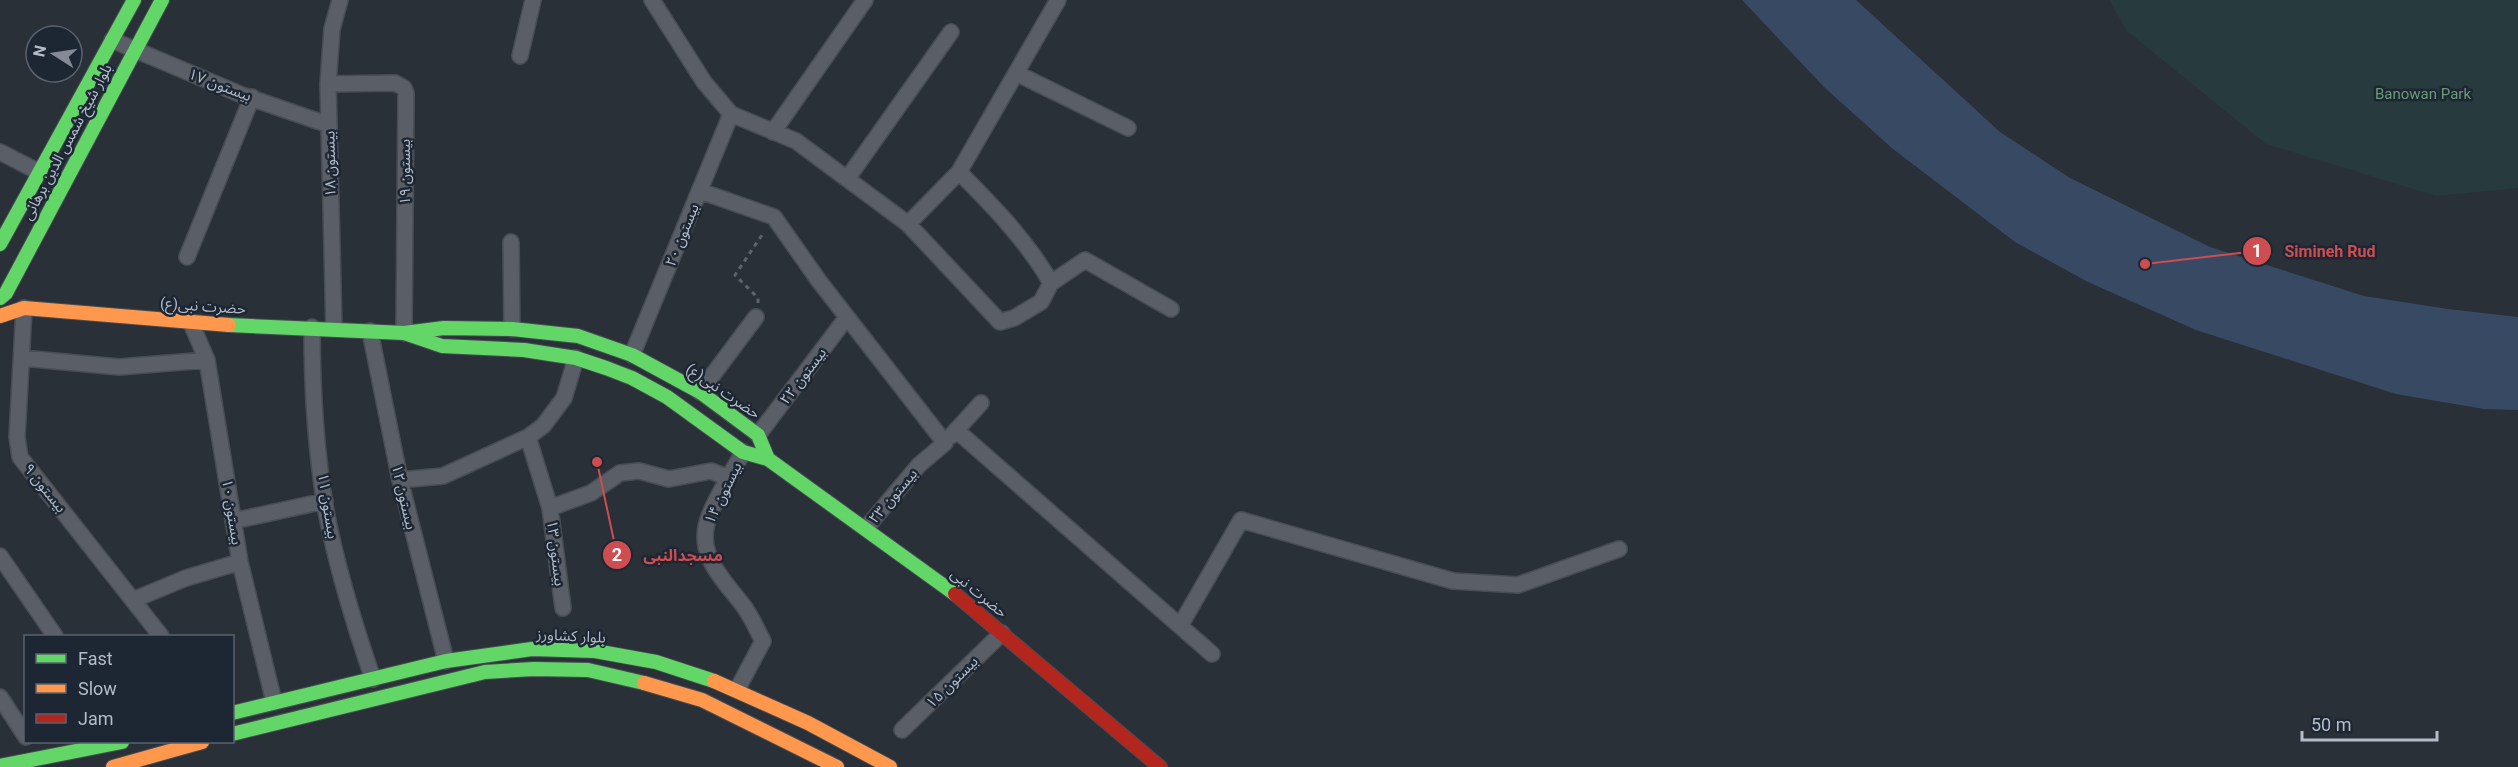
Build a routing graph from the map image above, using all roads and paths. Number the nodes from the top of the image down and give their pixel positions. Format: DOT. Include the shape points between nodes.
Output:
graph roads {
  1 [pos="134,0"];
  2 [pos="162,0"];
  3 [pos="340,0"];
  4 [pos="533,0"];
  5 [pos="652,0"];
  6 [pos="865,0"];
  7 [pos="1058,0"];
  8 [pos="951,32"];
  9 [pos="112,40"];
  10 [pos="134,50"];
  11 [pos="520,56"];
  12 [pos="1016,73"];
  13 [pos="328,84"];
  14 [pos="252,97"];
  15 [pos="731,114"];
  16 [pos="329,125"];
  17 [pos="1128,128"];
  18 [pos="773,132"];
  19 [pos="0,152"];
  20 [pos="39,172"];
  21 [pos="959,172"];
  22 [pos="847,179"];
  23 [pos="700,191"];
  24 [pos="774,217"];
  25 [pos="908,224"];
  26 [pos="510,242"];
  27 [pos="0,244"];
  28 [pos="187,257"];
  29 [pos="1051,283"];
  30 [pos="0,298"];
  31 [pos="24,308"];
  32 [pos="1171,309"];
  33 [pos="0,316"];
  34 [pos="756,316"];
  35 [pos="847,317"];
  36 [pos="191,323"];
  37 [pos="312,327"];
  38 [pos="334,329"];
  39 [pos="512,330"];
  40 [pos="370,331"];
  41 [pos="405,333"];
  42 [pos="632,355"];
  43 [pos="22,358"];
  44 [pos="576,358"];
  45 [pos="207,360"];
  46 [pos="700,392"];
  47 [pos="981,403"];
  48 [pos="956,430"];
  49 [pos="758,435"];
  50 [pos="528,437"];
  51 [pos="945,443"];
  52 [pos="743,452"];
  53 [pos="768,459"];
  54 [pos="729,478"];
  55 [pos="400,480"];
  56 [pos="325,501"];
  57 [pos="550,508"];
  58 [pos="233,521"];
  59 [pos="866,528"];
  60 [pos="1619,549"];
  61 [pos="0,555"];
  62 [pos="240,562"];
  63 [pos="133,600"];
  64 [pos="563,608"];
  65 [pos="1180,626"];
  66 [pos="1002,633"];
  67 [pos="54,635"];
  68 [pos="160,635"];
  69 [pos="1212,654"];
  70 [pos="446,661"];
  71 [pos="373,679"];
  72 [pos="737,690"];
  73 [pos="0,698"];
  74 [pos="274,702"];
  75 [pos="234,712"];
  76 [pos="808,723"];
  77 [pos="902,730"];
  78 [pos="24,733"];
  79 [pos="234,733"];
  80 [pos="30,743"];
  81 [pos="113,743"];
  82 [pos="195,743"];
  83 [pos="796,745"];
  84 [pos="40,759"];
  85 [pos="0,766"];
  86 [pos="113,767"];
  87 [pos="837,767"];
  88 [pos="890,767"];
  89 [pos="1160,767"];
  1 -- 9 [label="main road, بلوار شیخ شمس الدین برهانی"];
  2 -- 10 [label="main road, بلوار شیخ شمس الدین برهانی"];
  3 -- 13 [label="street, بیستون ۱۸" via="332,29"];
  4 -- 11 [label="street"];
  5 -- 15 [label="street" via="704,82"];
  6 -- 18 [label="street"];
  7 -- 12 [label="street"];
  8 -- 22 [label="street"];
  9 -- 10 [label="street, بیستون ۱۷"];
  9 -- 20 [label="main road, بلوار شیخ شمس الدین برهانی"];
  10 -- 14 [label="street, بیستون ۱۷"];
  10 -- 30 [label="main road, بلوار شیخ شمس الدین برهانی"];
  12 -- 17 [label="street"];
  12 -- 21 [label="street"];
  13 -- 16 [label="street, بیستون ۱۸"];
  13 -- 41 [label="street, بیستون ۱۹" via="395,83 406,93"];
  14 -- 16 [label="street, بیستون ۱۷"];
  14 -- 28 [label="street"];
  15 -- 18 [label="street"];
  15 -- 23 [label="street, بیستون ۲۰"];
  16 -- 38 [label="street, بیستون ۱۸"];
  18 -- 22 [label="street" via="796,141"];
  19 -- 20 [label="street"];
  20 -- 27 [label="main road, بلوار شیخ شمس الدین برهانی"];
  21 -- 25 [label="street"];
  21 -- 29 [label="street" via="997,211"];
  22 -- 25 [label="street"];
  23 -- 24 [label="street"];
  23 -- 42 [label="street, بیستون ۲۰"];
  24 -- 34 [label="path" via="735,275 758,298"];
  24 -- 35 [label="street"];
  25 -- 29 [label="street" via="1000,322 1041,302"];
  26 -- 39 [label="street"];
  29 -- 32 [label="street" via="1085,260"];
  31 -- 33 [label="main road, حضرت نبی(ع)"];
  31 -- 36 [label="main road, حضرت نبی(ع)"];
  31 -- 43 [label="street, بیستون ۹"];
  34 -- 46 [label="street"];
  35 -- 49 [label="street, بیستون ۲۲"];
  35 -- 51 [label="street"];
  36 -- 37 [label="main road, حضرت نبی(ع)"];
  36 -- 45 [label="street, بیستون ۱۰"];
  37 -- 38 [label="main road, حضرت نبی(ع)"];
  37 -- 56 [label="street, بیستون ۱۱" via="312,375"];
  38 -- 40 [label="main road, حضرت نبی(ع)"];
  39 -- 41 [label="main road, حضرت نبی(ع)" via="444,328"];
  39 -- 42 [label="main road, حضرت نبی(ع)" via="578,336"];
  40 -- 41 [label="main road, حضرت نبی(ع)"];
  40 -- 55 [label="street, بیستون ۱۲"];
  41 -- 44 [label="main road, حضرت نبی(ع)" via="442,346 524,350"];
  42 -- 46 [label="main road, حضرت نبی(ع)"];
  43 -- 45 [label="street" via="119,367"];
  43 -- 63 [label="street, بیستون ۹" via="17,437 20,457"];
  44 -- 50 [label="street" via="564,398 543,426"];
  44 -- 52 [label="main road, حضرت نبی(ع)" via="632,378 667,397"];
  45 -- 58 [label="street, بیستون ۱۰"];
  46 -- 49 [label="main road, حضرت نبی(ع)"];
  47 -- 48 [label="street, بیستون ۲۳"];
  48 -- 51 [label="street, بیستون ۲۳"];
  48 -- 65 [label="street"];
  49 -- 53 [label="main road, حضرت نبی(ع)"];
  50 -- 55 [label="street" via="443,476"];
  50 -- 57 [label="street"];
  51 -- 59 [label="street, بیستون ۲۳" via="919,465"];
  52 -- 53 [label="main road, حضرت نبی(ع)"];
  52 -- 54 [label="street, بیستون ۱۴"];
  53 -- 59 [label="main road, حضرت نبی"];
  54 -- 57 [label="street, بیستون ۱۳" via="711,471 669,479 639,471 620,473 591,493"];
  54 -- 72 [label="street, بیستون ۱۴" via="710,513 704,544 710,563 746,609 763,641"];
  55 -- 70 [label="street, بیستون ۱۲"];
  56 -- 58 [label="street"];
  56 -- 71 [label="street, بیستون ۱۱" via="339,566"];
  57 -- 64 [label="street, بیستون ۱۳"];
  58 -- 62 [label="street, بیستون ۱۰"];
  59 -- 66 [label="main road, حضرت نبی"];
  60 -- 65 [label="street" via="1518,585 1454,581 1241,520"];
  61 -- 67 [label="street"];
  62 -- 63 [label="street"];
  62 -- 74 [label="street, بیستون ۱۰"];
  63 -- 68 [label="street, بیستون ۹"];
  65 -- 69 [label="street"];
  66 -- 77 [label="street, بیستون ۱۵"];
  66 -- 89 [label="main road, حضرت نبی"];
  70 -- 71 [label="main road, بلوار کشاورز"];
  70 -- 72 [label="main road, بلوار کشاورز" via="532,649 595,651 656,662"];
  71 -- 74 [label="main road, بلوار کشاورز"];
  72 -- 76 [label="main road, بلوار کشاورز"];
  73 -- 78 [label="street"];
  74 -- 75 [label="main road, بلوار کشاورز"];
  76 -- 83 [label="main road"];
  76 -- 88 [label="main road, بلوار کشاورز"];
  79 -- 83 [label="main road" via="485,672 588,670 702,700"];
  80 -- 84 [label="street"];
  81 -- 84 [label="main road"];
  82 -- 86 [label="main road"];
  83 -- 87 [label="main road"];
  84 -- 85 [label="main road"];
}
